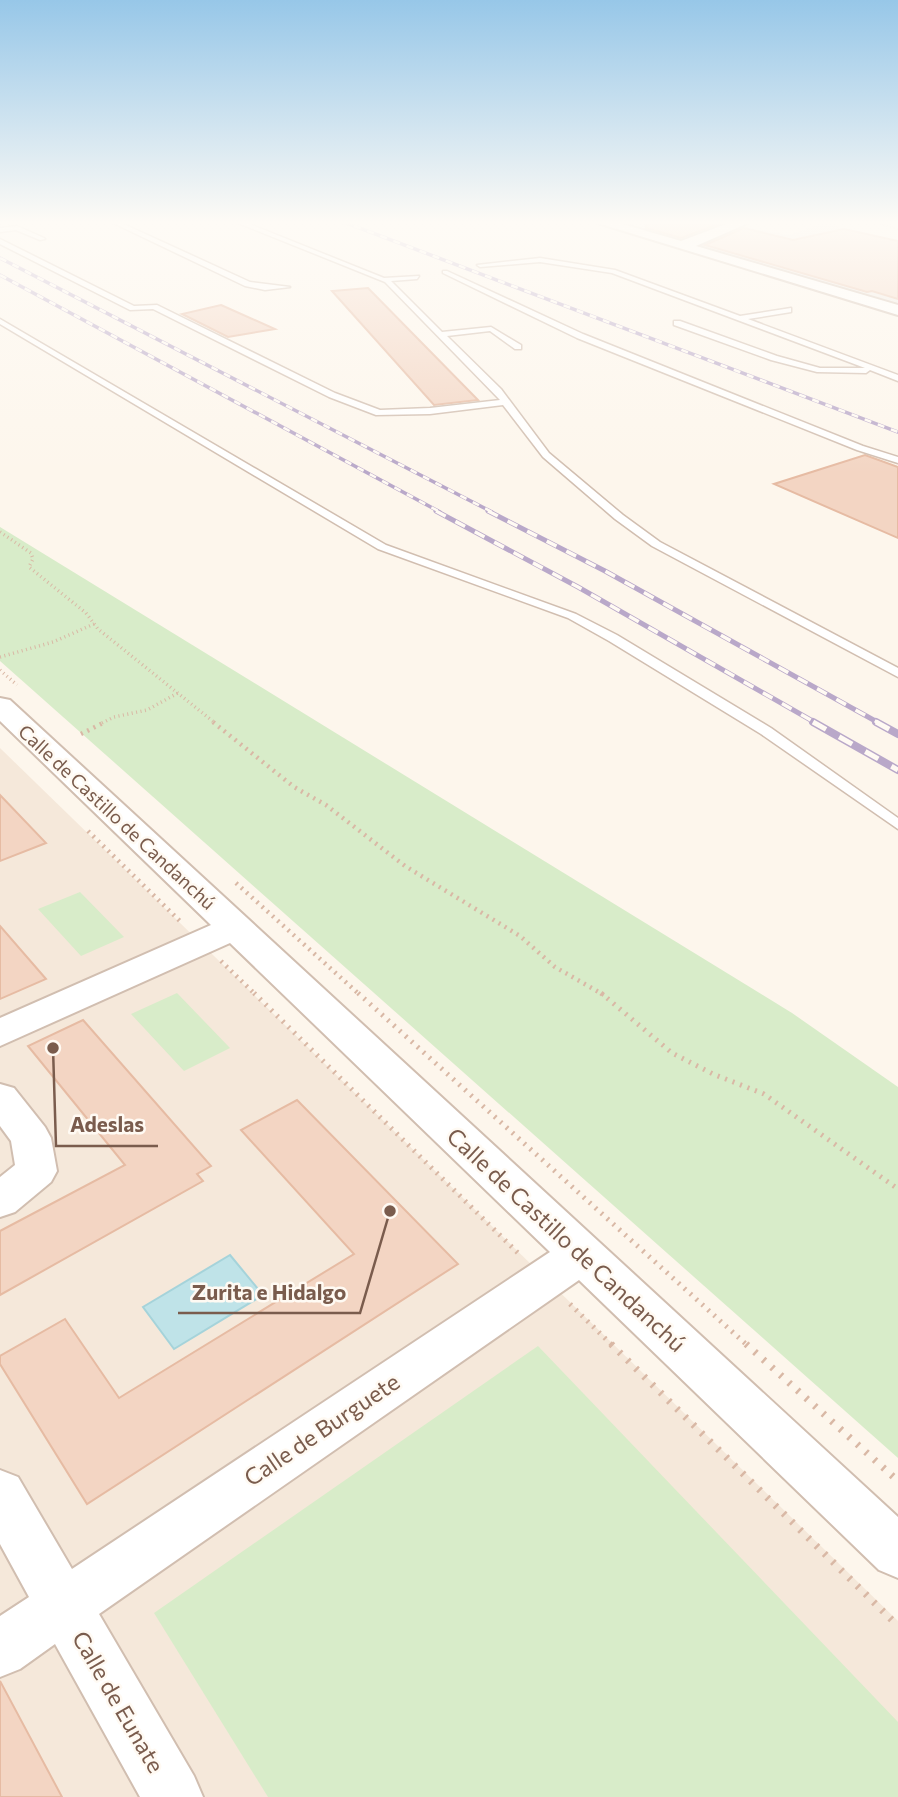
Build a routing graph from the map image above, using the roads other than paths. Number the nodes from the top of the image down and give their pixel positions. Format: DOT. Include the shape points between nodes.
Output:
graph roads {
  1 [pos="127,305"];
  2 [pos="411,305"];
  3 [pos="514,305"];
  4 [pos="700,305"];
  5 [pos="881,305"];
  6 [pos="788,310"];
  7 [pos="898,310"];
  8 [pos="737,319"];
  9 [pos="0,321"];
  10 [pos="677,323"];
  11 [pos="441,334"];
  12 [pos="518,347"];
  13 [pos="875,371"];
  14 [pos="898,380"];
  15 [pos="505,402"];
  16 [pos="898,460"];
  17 [pos="898,673"];
  18 [pos="7,706"];
  19 [pos="898,825"];
  20 [pos="224,941"];
  21 [pos="0,1033"];
  22 [pos="0,1098"];
  23 [pos="0,1200"];
  24 [pos="582,1254"];
  25 [pos="0,1494"];
  26 [pos="898,1552"];
  27 [pos="63,1607"];
  28 [pos="0,1649"];
  29 [pos="173,1797"];
  1 -- 15 [label="lane" via="154,307 332,395 379,413"];
  2 -- 11 [label="lane"];
  3 -- 16 [label="lane" via="580,336"];
  4 -- 8 [label="lane"];
  5 -- 7 [label="street"];
  6 -- 8 [label="lane"];
  8 -- 13 [label="lane"];
  9 -- 19 [label="lane" via="383,547 572,616 613,638 766,732"];
  10 -- 13 [label="lane" via="820,370"];
  11 -- 12 [label="lane" via="491,329"];
  11 -- 15 [label="lane"];
  13 -- 14 [label="lane"];
  15 -- 17 [label="lane" via="528,434 571,478 656,544"];
  18 -- 20 [label="street, Calle de Castillo de Candanchú"];
  20 -- 21 [label="street, Calle de Castillo de Candanchú"];
  20 -- 24 [label="street, Calle de Castillo de Candanchú"];
  22 -- 23 [label="street" via="31,1138 36,1171"];
  24 -- 26 [label="street, Calle de Castillo de Candanchú"];
  24 -- 27 [label="street, Calle de Burguete"];
  25 -- 27 [label="street"];
  27 -- 28 [label="street, Calle de Burguete"];
  27 -- 29 [label="street, Calle de Eunate"];
}
